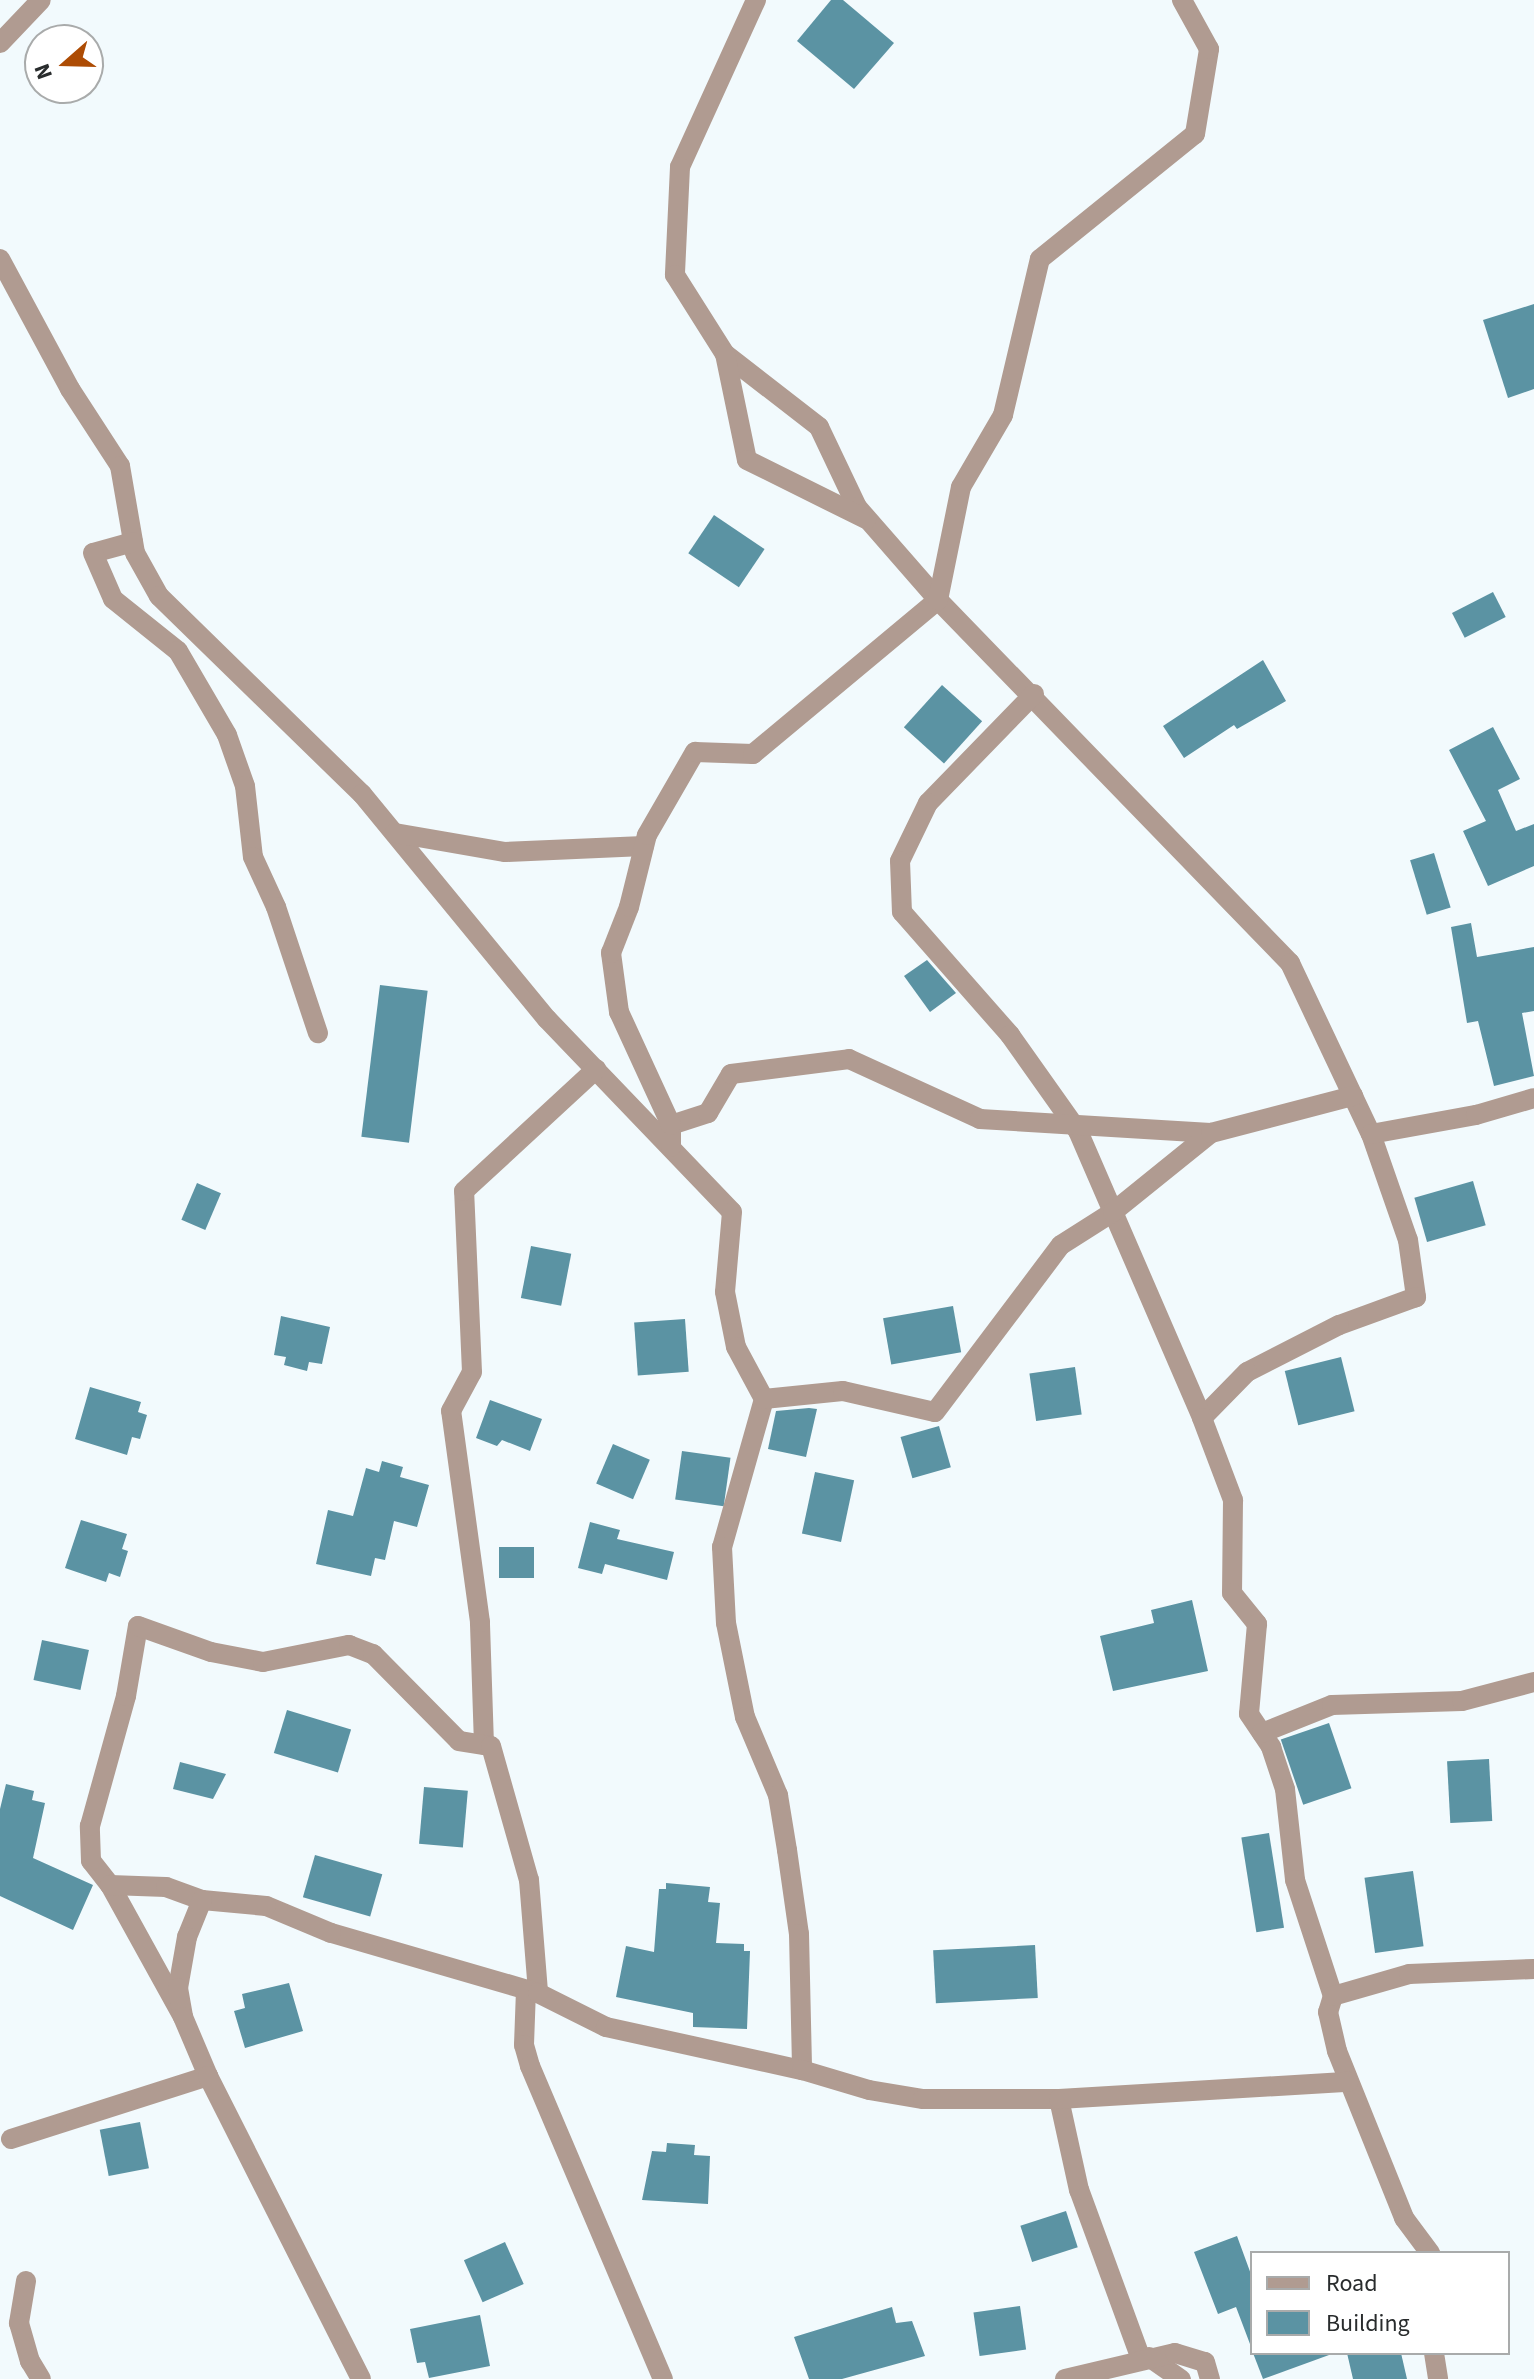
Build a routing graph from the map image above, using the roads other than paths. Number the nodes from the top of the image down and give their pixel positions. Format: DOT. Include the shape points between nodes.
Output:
graph roads {
  1 [pos="41,0"];
  2 [pos="756,0"];
  3 [pos="1182,0"];
  4 [pos="0,43"];
  5 [pos="0,259"];
  6 [pos="725,354"];
  7 [pos="870,521"];
  8 [pos="133,542"];
  9 [pos="938,600"];
  10 [pos="1034,694"];
  11 [pos="395,833"];
  12 [pos="644,846"];
  13 [pos="318,1033"];
  14 [pos="596,1069"];
  15 [pos="1353,1096"];
  16 [pos="1534,1098"];
  17 [pos="1074,1124"];
  18 [pos="671,1125"];
  19 [pos="1211,1133"];
  20 [pos="1371,1134"];
  21 [pos="671,1147"];
  22 [pos="1113,1212"];
  23 [pos="764,1399"];
  24 [pos="1202,1418"];
  25 [pos="1534,1682"];
  26 [pos="1262,1733"];
  27 [pos="484,1745"];
  28 [pos="110,1885"];
  29 [pos="202,1900"];
  30 [pos="1534,1969"];
  31 [pos="532,1991"];
  32 [pos="1333,1996"];
  33 [pos="183,2017"];
  34 [pos="802,2070"];
  35 [pos="208,2076"];
  36 [pos="1349,2082"];
  37 [pos="1059,2099"];
  38 [pos="11,2139"];
  39 [pos="1429,2251"];
  40 [pos="26,2281"];
  41 [pos="1434,2355"];
  42 [pos="1145,2358"];
  43 [pos="41,2379"];
  44 [pos="361,2379"];
  45 [pos="663,2379"];
  46 [pos="1065,2379"];
  47 [pos="1181,2379"];
  48 [pos="1210,2379"];
  49 [pos="1438,2379"];
  1 -- 4 [label="street"];
  2 -- 6 [label="street" via="680,167 675,275"];
  3 -- 9 [label="street" via="1209,49 1195,134 1040,259 1003,415 961,487"];
  5 -- 8 [label="street" via="70,389 120,466"];
  6 -- 7 [label="street" via="819,427 857,507"];
  6 -- 7 [label="street" via="747,460"];
  7 -- 9 [label="street"];
  8 -- 11 [label="street" via="144,575 159,596 362,794"];
  8 -- 13 [label="street" via="93,553 113,599 178,651 227,735 245,786 253,857 276,907"];
  9 -- 10 [label="street"];
  9 -- 12 [label="street" via="753,754 695,752"];
  10 -- 15 [label="street" via="1290,963"];
  10 -- 17 [label="street" via="928,803 900,861 902,912 1010,1035"];
  11 -- 12 [label="street" via="505,852"];
  11 -- 14 [label="street" via="547,1019"];
  12 -- 18 [label="street" via="611,953 619,1012"];
  14 -- 21 [label="street"];
  14 -- 27 [label="street" via="464,1191 472,1372 451,1411 480,1622"];
  15 -- 19 [label="street"];
  15 -- 20 [label="street"];
  16 -- 20 [label="street" via="1476,1115"];
  17 -- 18 [label="street" via="980,1119 849,1059 731,1074 708,1113"];
  17 -- 19 [label="street"];
  17 -- 22 [label="street"];
  18 -- 21 [label="street"];
  19 -- 22 [label="street"];
  20 -- 24 [label="street" via="1408,1240 1416,1297 1339,1325 1247,1372"];
  21 -- 23 [label="street" via="732,1212 725,1292 736,1347"];
  22 -- 23 [label="street" via="1061,1245 935,1412 843,1391"];
  22 -- 24 [label="street"];
  23 -- 34 [label="street" via="722,1547 726,1623 745,1717 778,1795 799,1934"];
  24 -- 26 [label="street" via="1233,1500 1232,1593 1257,1624 1249,1714"];
  25 -- 26 [label="street" via="1462,1701 1332,1705"];
  26 -- 32 [label="street" via="1285,1789 1295,1880"];
  27 -- 28 [label="street" via="459,1741 373,1654 349,1645 263,1662 199,1648 138,1626 126,1696 90,1826 91,1861"];
  27 -- 31 [label="street" via="491,1746 509,1793 529,1880"];
  28 -- 29 [label="street" via="166,1887"];
  28 -- 33 [label="street"];
  29 -- 31 [label="street" via="266,1906 331,1933"];
  29 -- 33 [label="street" via="187,1937 178,1988"];
  30 -- 32 [label="street" via="1409,1974"];
  31 -- 34 [label="street" via="606,2027"];
  31 -- 45 [label="street" via="524,2045 530,2066"];
  32 -- 36 [label="street" via="1328,2012"];
  33 -- 35 [label="street"];
  34 -- 37 [label="street" via="923,2099"];
  35 -- 38 [label="street"];
  35 -- 44 [label="street"];
  36 -- 37 [label="street"];
  36 -- 39 [label="street" via="1404,2218"];
  37 -- 42 [label="street" via="1079,2190"];
  40 -- 43 [label="street" via="19,2323"];
  41 -- 49 [label="street"];
  42 -- 46 [label="street"];
  42 -- 47 [label="street"];
  42 -- 48 [label="street" via="1175,2353 1205,2362"];
}
